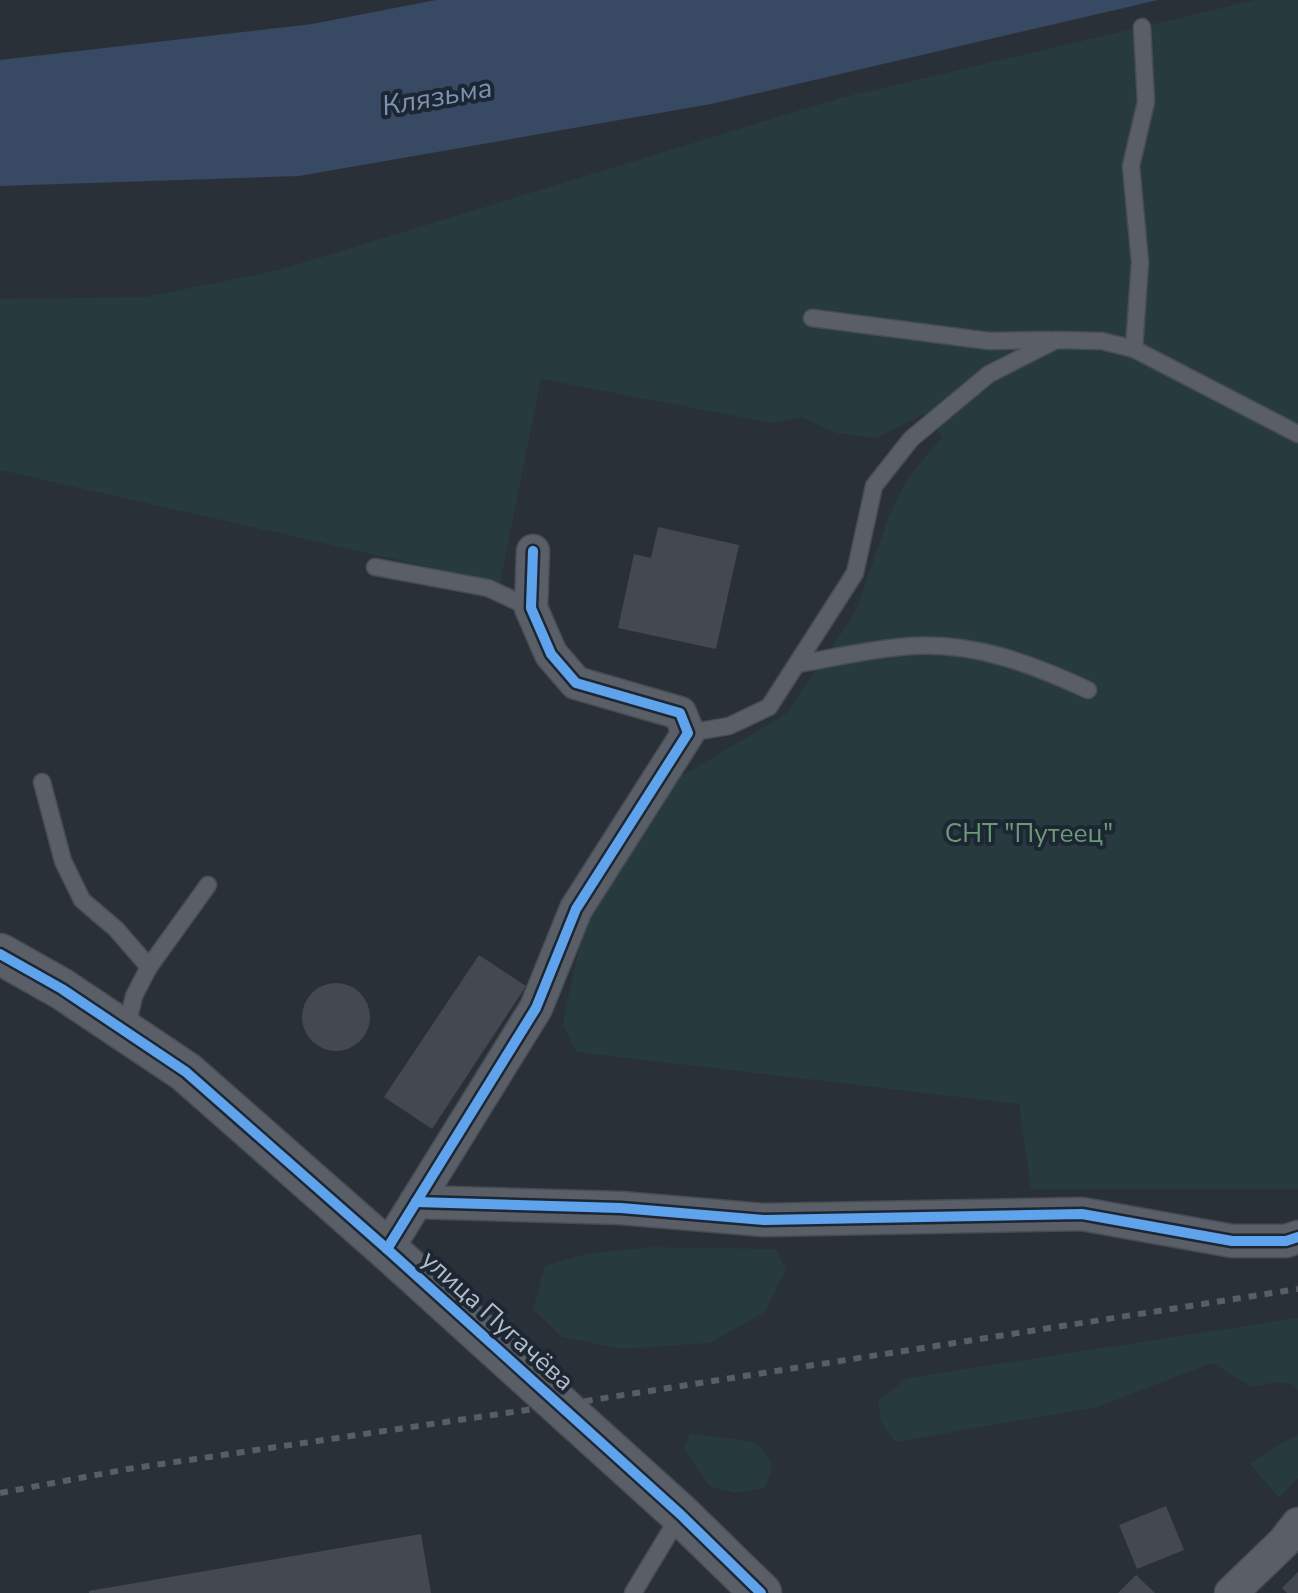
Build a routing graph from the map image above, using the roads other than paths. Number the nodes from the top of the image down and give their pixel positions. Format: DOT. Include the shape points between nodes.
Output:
graph roads {
  1 [pos="1142,27"];
  2 [pos="812,318"];
  3 [pos="1056,340"];
  4 [pos="1134,349"];
  5 [pos="1298,434"];
  6 [pos="533,551"];
  7 [pos="375,567"];
  8 [pos="531,608"];
  9 [pos="797,664"];
  10 [pos="1088,690"];
  11 [pos="688,733"];
  12 [pos="42,782"];
  13 [pos="208,885"];
  14 [pos="0,954"];
  15 [pos="149,967"];
  16 [pos="126,1032"];
  17 [pos="416,1202"];
  18 [pos="1298,1237"];
  19 [pos="387,1249"];
  20 [pos="680,1514"];
  21 [pos="1298,1524"];
  22 [pos="633,1593"];
  23 [pos="761,1593"];
  24 [pos="1231,1593"];
  1 -- 4 [label="lane" via="1146,102 1131,166 1140,262"];
  2 -- 3 [label="lane" via="989,341"];
  3 -- 4 [label="lane" via="1102,341"];
  3 -- 9 [label="lane" via="989,374 911,439 874,486 855,573"];
  4 -- 5 [label="lane"];
  6 -- 8 [label="street"];
  7 -- 8 [label="lane" via="488,588"];
  8 -- 11 [label="street" via="551,654 576,683 680,713"];
  9 -- 10 [label="lane" via="911,646 962,647 1035,665"];
  9 -- 11 [label="lane" via="769,707 729,726"];
  11 -- 17 [label="street" via="576,909 536,1008"];
  12 -- 15 [label="lane" via="63,861 82,900"];
  13 -- 15 [label="lane"];
  14 -- 16 [label="street, улица Пугачёва"];
  15 -- 16 [label="lane" via="134,996"];
  16 -- 19 [label="street, улица Пугачёва" via="186,1072"];
  17 -- 18 [label="street" via="621,1208 764,1220 1082,1214 1232,1241"];
  17 -- 19 [label="street"];
  19 -- 20 [label="street, улица Пугачёва"];
  20 -- 22 [label="lane"];
  20 -- 23 [label="street, улица Пугачёва"];
  21 -- 24 [label="street"];
}
